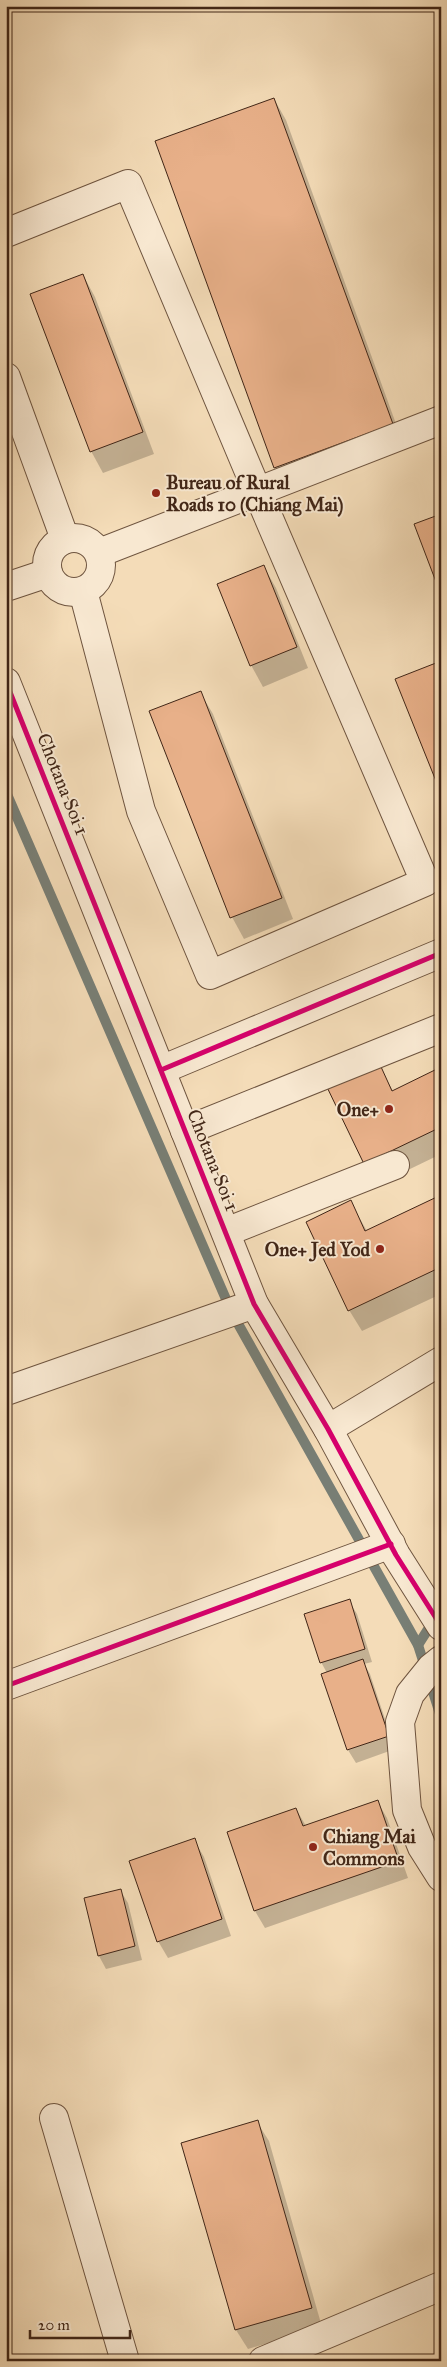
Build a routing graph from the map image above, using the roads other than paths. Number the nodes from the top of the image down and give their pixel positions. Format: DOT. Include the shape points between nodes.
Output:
graph roads {
  1 [pos="6,233"];
  2 [pos="6,377"];
  3 [pos="441,420"];
  4 [pos="258,493"];
  5 [pos="65,539"];
  6 [pos="99,553"];
  7 [pos="48,573"];
  8 [pos="6,587"];
  9 [pos="83,591"];
  10 [pos="6,682"];
  11 [pos="441,953"];
  12 [pos="441,1028"];
  13 [pos="161,1070"];
  14 [pos="185,1131"];
  15 [pos="395,1165"];
  16 [pos="226,1232"];
  17 [pos="254,1304"];
  18 [pos="441,1361"];
  19 [pos="6,1391"];
  20 [pos="328,1429"];
  21 [pos="391,1544"];
  22 [pos="441,1626"];
  23 [pos="441,1660"];
  24 [pos="6,1686"];
  25 [pos="441,1877"];
  26 [pos="54,2118"];
  27 [pos="441,2286"];
  28 [pos="125,2361"];
  29 [pos="263,2361"];
  1 -- 4 [label="street" via="128,184"];
  2 -- 5 [label="street"];
  3 -- 4 [label="street"];
  4 -- 6 [label="street"];
  4 -- 9 [label="street" via="425,882 210,975 141,811"];
  5 -- 6 [label="street" via="80,538"];
  5 -- 7 [label="street" via="49,554"];
  6 -- 9 [label="street" via="101,571 97,580"];
  7 -- 8 [label="street"];
  7 -- 9 [label="street" via="55,585 63,590"];
  10 -- 13 [label="street, Chotana Soi 1"];
  11 -- 13 [label="street"];
  12 -- 14 [label="street"];
  13 -- 14 [label="street, Chotana Soi 1"];
  14 -- 16 [label="street, Chotana Soi 1"];
  15 -- 16 [label="street"];
  16 -- 17 [label="street, Chotana Soi 1"];
  17 -- 19 [label="street"];
  17 -- 20 [label="street, Chotana Soi 1"];
  18 -- 20 [label="street"];
  20 -- 21 [label="street, Chotana Soi 1"];
  21 -- 22 [label="street, Chotana Soi 1"];
  21 -- 24 [label="street"];
  23 -- 25 [label="street" via="410,1694 400,1722 407,1810 422,1847"];
  26 -- 28 [label="street"];
  27 -- 29 [label="street"];
}
